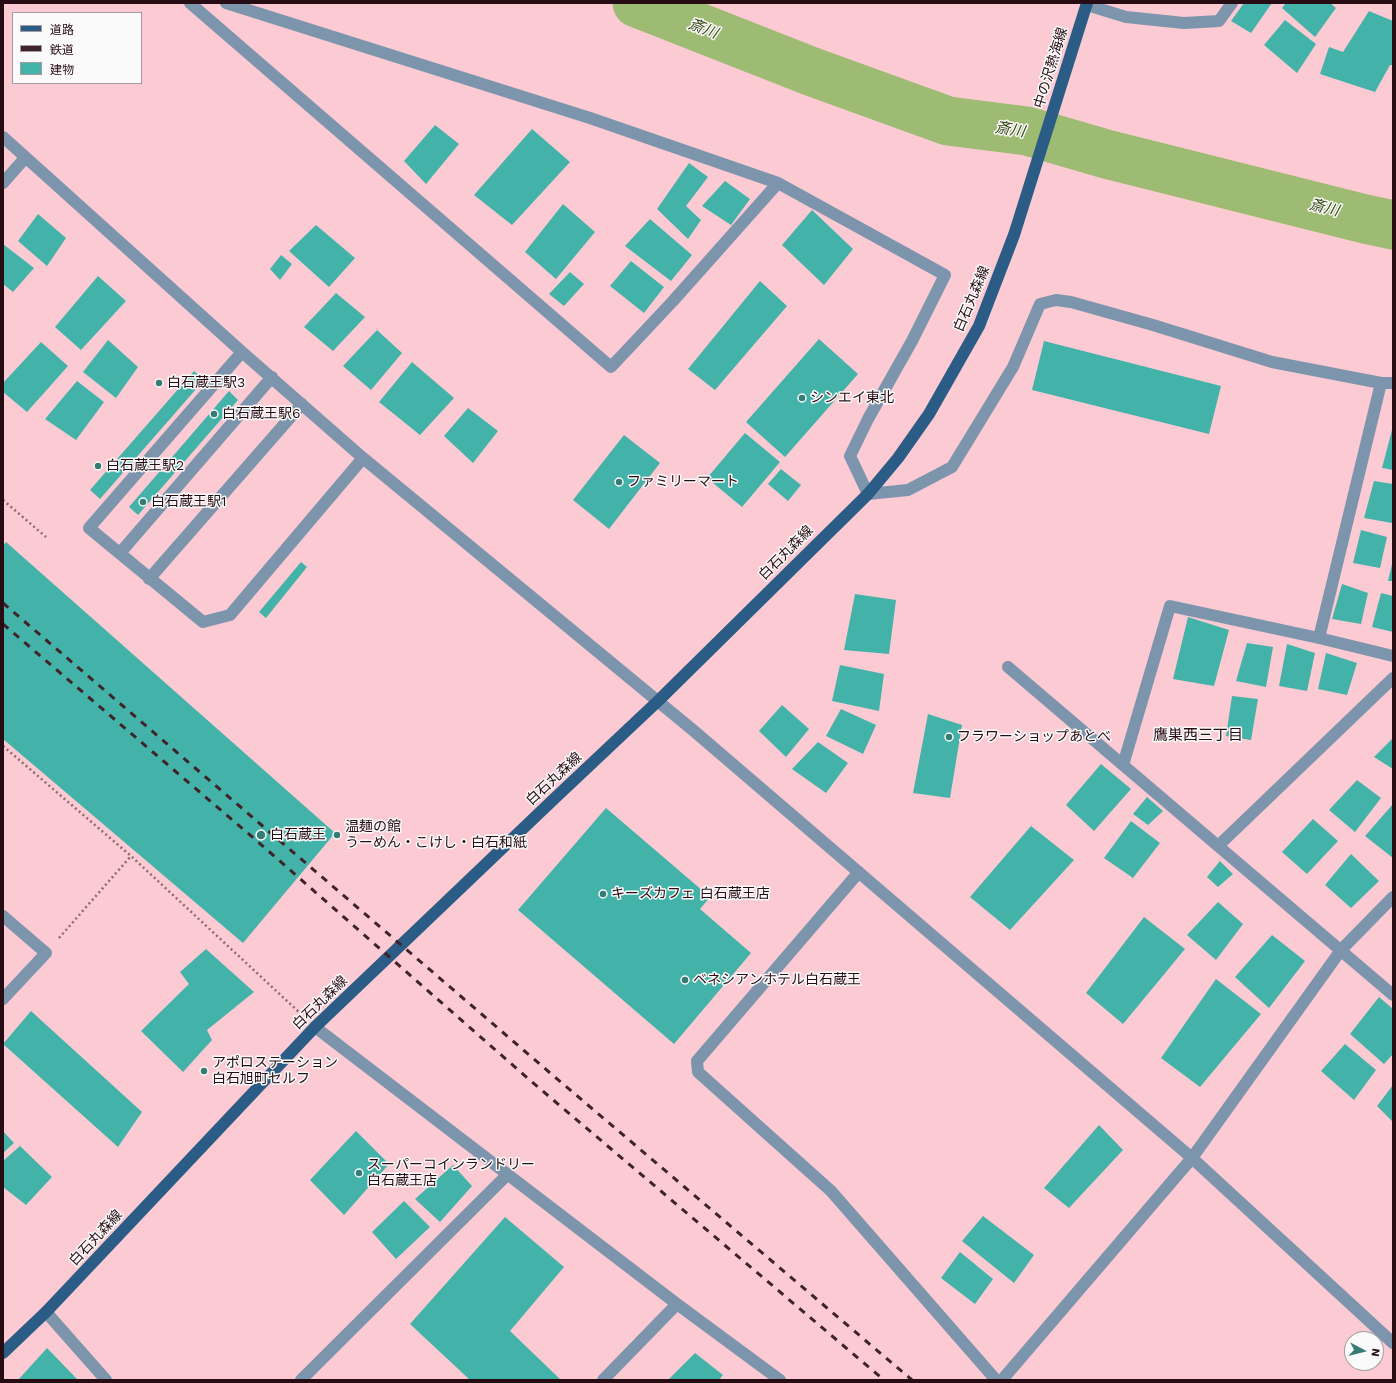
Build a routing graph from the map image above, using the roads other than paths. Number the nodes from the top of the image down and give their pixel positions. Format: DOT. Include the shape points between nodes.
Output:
graph roads {
  1 [pos="190,3"];
  2 [pos="226,3"];
  3 [pos="1232,3"];
  4 [pos="1087,4"];
  5 [pos="3,137"];
  6 [pos="25,158"];
  7 [pos="3,183"];
  8 [pos="778,183"];
  9 [pos="1014,235"];
  10 [pos="242,352"];
  11 [pos="272,377"];
  12 [pos="1381,383"];
  13 [pos="1393,383"];
  14 [pos="302,404"];
  15 [pos="363,458"];
  16 [pos="868,494"];
  17 [pos="120,554"];
  18 [pos="149,579"];
  19 [pos="1319,638"];
  20 [pos="1393,656"];
  21 [pos="1008,668"];
  22 [pos="1393,678"];
  23 [pos="658,701"];
  24 [pos="1123,765"];
  25 [pos="1218,846"];
  26 [pos="859,872"];
  27 [pos="1393,897"];
  28 [pos="3,916"];
  29 [pos="1341,950"];
  30 [pos="1393,995"];
  31 [pos="3,999"];
  32 [pos="315,1028"];
  33 [pos="1192,1158"];
  34 [pos="507,1175"];
  35 [pos="677,1304"];
  36 [pos="46,1312"];
  37 [pos="1393,1344"];
  38 [pos="3,1353"];
  39 [pos="106,1380"];
  40 [pos="301,1380"];
  41 [pos="603,1380"];
  42 [pos="780,1380"];
  43 [pos="996,1380"];
  44 [pos="1002,1380"];
  1 -- 8 [label="street" via="611,367"];
  2 -- 8 [label="street" via="590,118"];
  3 -- 4 [label="street" via="1219,21 1184,23 1126,17"];
  4 -- 9 [label="main road, 中の沢熱海線"];
  5 -- 6 [label="street"];
  6 -- 7 [label="street"];
  6 -- 10 [label="street"];
  8 -- 16 [label="street" via="945,275 850,456"];
  9 -- 16 [label="main road, 白石丸森線" via="979,326 929,414 898,458"];
  10 -- 11 [label="street"];
  10 -- 17 [label="street" via="89,528"];
  11 -- 14 [label="street"];
  11 -- 17 [label="street"];
  12 -- 13 [label="street"];
  12 -- 16 [label="street" via="1272,362 1153,325 1056,300 1040,304 1013,367 952,467 908,490"];
  12 -- 19 [label="street"];
  14 -- 15 [label="street"];
  14 -- 18 [label="street"];
  15 -- 18 [label="street" via="230,616 203,622"];
  15 -- 23 [label="street"];
  16 -- 23 [label="main road, 白石丸森線"];
  17 -- 18 [label="street"];
  19 -- 20 [label="street"];
  19 -- 24 [label="street" via="1170,606"];
  21 -- 24 [label="street"];
  22 -- 25 [label="street"];
  23 -- 26 [label="street"];
  23 -- 32 [label="main road, 白石丸森線"];
  24 -- 25 [label="street"];
  25 -- 29 [label="street"];
  26 -- 33 [label="street"];
  26 -- 43 [label="street" via="698,1061 698,1072 831,1191"];
  27 -- 29 [label="street"];
  28 -- 31 [label="street" via="46,953"];
  29 -- 30 [label="street"];
  29 -- 33 [label="street"];
  32 -- 34 [label="street"];
  32 -- 36 [label="main road, 白石丸森線"];
  33 -- 37 [label="street"];
  33 -- 44 [label="street"];
  34 -- 35 [label="street"];
  34 -- 40 [label="street"];
  35 -- 41 [label="street"];
  35 -- 42 [label="street"];
  36 -- 38 [label="main road, 白石丸森線"];
  36 -- 39 [label="street"];
}
